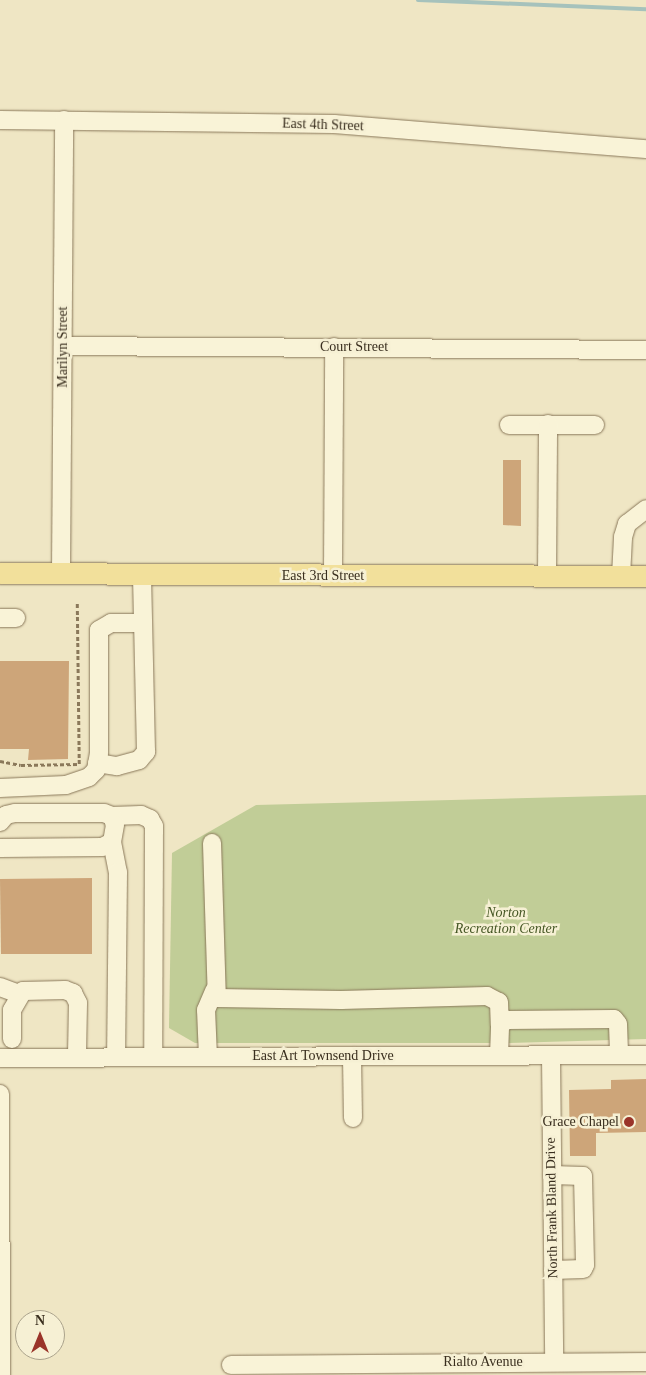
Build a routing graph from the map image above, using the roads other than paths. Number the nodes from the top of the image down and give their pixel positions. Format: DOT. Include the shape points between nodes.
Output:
graph roads {
  1 [pos="0,120"];
  2 [pos="64,120"];
  3 [pos="646,149"];
  4 [pos="63,346"];
  5 [pos="334,347"];
  6 [pos="646,350"];
  7 [pos="548,424"];
  8 [pos="509,425"];
  9 [pos="595,425"];
  10 [pos="646,508"];
  11 [pos="0,574"];
  12 [pos="62,574"];
  13 [pos="142,574"];
  14 [pos="333,576"];
  15 [pos="621,576"];
  16 [pos="646,576"];
  17 [pos="547,577"];
  18 [pos="142,623"];
  19 [pos="97,763"];
  20 [pos="0,788"];
  21 [pos="112,816"];
  22 [pos="0,822"];
  23 [pos="112,842"];
  24 [pos="212,843"];
  25 [pos="0,848"];
  26 [pos="0,987"];
  27 [pos="214,991"];
  28 [pos="19,994"];
  29 [pos="500,1024"];
  30 [pos="12,1039"];
  31 [pos="551,1055"];
  32 [pos="619,1055"];
  33 [pos="646,1055"];
  34 [pos="352,1056"];
  35 [pos="499,1056"];
  36 [pos="77,1057"];
  37 [pos="116,1057"];
  38 [pos="153,1057"];
  39 [pos="208,1057"];
  40 [pos="0,1058"];
  41 [pos="0,1094"];
  42 [pos="353,1118"];
  43 [pos="552,1175"];
  44 [pos="553,1270"];
  45 [pos="554,1362"];
  46 [pos="646,1362"];
  47 [pos="231,1365"];
  48 [pos="628,1368"];
  49 [pos="447,1369"];
  50 [pos="1,1375"];
  1 -- 2 [label="street, East 4th Street"];
  2 -- 3 [label="street, East 4th Street" via="334,124"];
  2 -- 4 [label="street, Marilyn Street"];
  4 -- 5 [label="street, Court Street"];
  4 -- 12 [label="street, Marilyn Street"];
  5 -- 6 [label="street, Court Street"];
  5 -- 14 [label="street"];
  7 -- 8 [label="street"];
  7 -- 9 [label="street"];
  7 -- 17 [label="street"];
  10 -- 15 [label="street" via="627,524"];
  11 -- 12 [label="main road, East 3rd Street"];
  12 -- 13 [label="main road, East 3rd Street"];
  13 -- 14 [label="main road, East 3rd Street"];
  13 -- 18 [label="street"];
  14 -- 17 [label="main road, East 3rd Street"];
  15 -- 16 [label="main road, East 3rd Street"];
  15 -- 17 [label="main road, East 3rd Street"];
  18 -- 19 [label="street" via="111,623 99,630"];
  18 -- 19 [label="street" via="146,752 139,760 118,766"];
  19 -- 20 [label="street" via="89,777 66,785"];
  21 -- 22 [label="street" via="104,813 15,813 6,815"];
  21 -- 23 [label="street" via="115,825"];
  21 -- 38 [label="street" via="141,815 150,819 154,826"];
  23 -- 25 [label="street" via="102,847"];
  23 -- 37 [label="street" via="118,872"];
  24 -- 27 [label="street"];
  26 -- 28 [label="street"];
  27 -- 29 [label="street" via="220,1000 487,996 499,1002"];
  27 -- 39 [label="street" via="206,1010"];
  28 -- 30 [label="street" via="12,1010"];
  28 -- 36 [label="street" via="27,989 72,993 78,1003"];
  29 -- 32 [label="street" via="507,1020 614,1019 618,1024"];
  29 -- 35 [label="street"];
  31 -- 32 [label="street, East Art Townsend Drive"];
  31 -- 35 [label="street, East Art Townsend Drive"];
  31 -- 43 [label="street, North Frank Bland Drive"];
  32 -- 33 [label="street, East Art Townsend Drive"];
  34 -- 35 [label="street, East Art Townsend Drive"];
  34 -- 39 [label="street, East Art Townsend Drive"];
  34 -- 42 [label="street"];
  36 -- 37 [label="street, East Art Townsend Drive"];
  36 -- 40 [label="street, East Art Townsend Drive"];
  37 -- 38 [label="street, East Art Townsend Drive"];
  38 -- 39 [label="street, East Art Townsend Drive"];
  41 -- 50 [label="street"];
  43 -- 44 [label="street, North Frank Bland Drive"];
  43 -- 44 [label="street" via="582,1176 585,1265 582,1269"];
  44 -- 45 [label="street, North Frank Bland Drive"];
  45 -- 48 [label="street, Rialto Avenue"];
  45 -- 49 [label="street, Rialto Avenue"];
  46 -- 48 [label="street, Rialto Avenue"];
  47 -- 49 [label="street, Rialto Avenue"];
}
